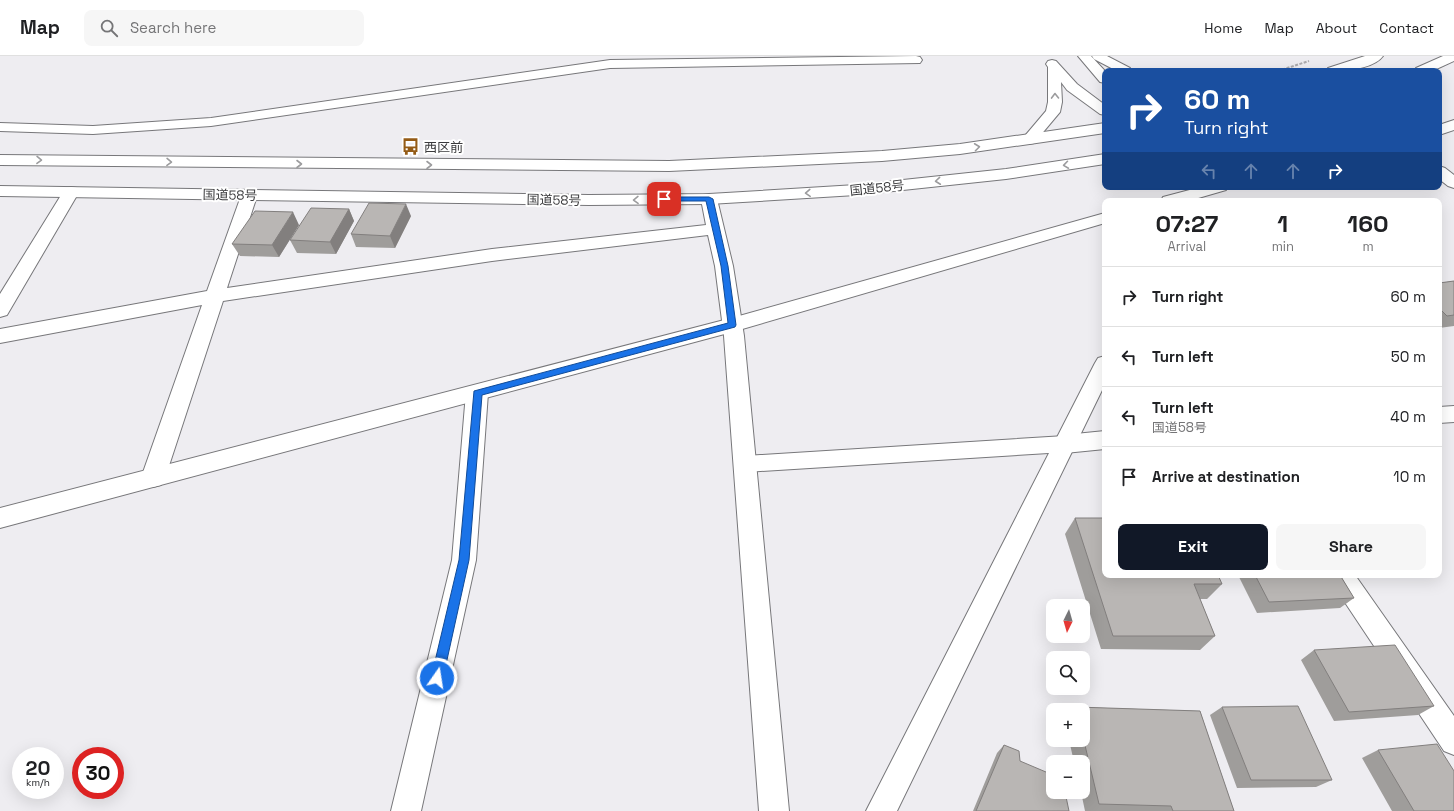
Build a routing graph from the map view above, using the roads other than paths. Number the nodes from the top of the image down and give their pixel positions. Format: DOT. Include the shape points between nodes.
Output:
graph roads {
  1 [pos="1045,56"];
  2 [pos="1084,56"];
  3 [pos="1098,56"];
  4 [pos="1376,56"];
  5 [pos="1454,56"];
  6 [pos="916,60"];
  7 [pos="1054,66"];
  8 [pos="1120,68"];
  9 [pos="1344,68"];
  10 [pos="1428,68"];
  11 [pos="1102,76"];
  12 [pos="1102,109"];
  13 [pos="1454,126"];
  14 [pos="0,127"];
  15 [pos="1102,128"];
  16 [pos="1442,129"];
  17 [pos="1029,140"];
  18 [pos="1102,159"];
  19 [pos="0,160"];
  20 [pos="1442,173"];
  21 [pos="1454,183"];
  22 [pos="1207,190"];
  23 [pos="0,191"];
  24 [pos="71,192"];
  25 [pos="249,196"];
  26 [pos="1177,197"];
  27 [pos="709,199"];
  28 [pos="1102,219"];
  29 [pos="716,229"];
  30 [pos="215,296"];
  31 [pos="0,310"];
  32 [pos="732,325"];
  33 [pos="0,336"];
  34 [pos="1102,368"];
  35 [pos="477,393"];
  36 [pos="1454,414"];
  37 [pos="1442,415"];
  38 [pos="1102,440"];
  39 [pos="1065,444"];
  40 [pos="746,464"];
  41 [pos="153,478"];
  42 [pos="0,518"];
  43 [pos="1343,578"];
  44 [pos="1454,742"];
  45 [pos="406,811"];
  46 [pos="774,811"];
  47 [pos="881,811"];
  1 -- 7 [label="lane"];
  2 -- 11 [label="lane"];
  3 -- 8 [label="lane"];
  4 -- 9 [label="main road"];
  5 -- 10 [label="main road"];
  6 -- 14 [label="lane" via="610,64 211,122 93,130"];
  7 -- 12 [label="lane" via="1072,87"];
  17 -- 7 [label="lane, one-way" via="1054,112"];
  13 -- 16 [label="main road"];
  15 -- 17 [label="main road"];
  19 -- 17 [label="main road, one-way" via="669,166 882,156"];
  18 -- 27 [label="main road, 国道58号, one-way" via="1006,174 856,190"];
  20 -- 21 [label="main road"];
  22 -- 26 [label="main road"];
  23 -- 24 [label="main road, 国道58号"];
  24 -- 25 [label="main road, 国道58号"];
  24 -- 31 [label="main road"];
  27 -- 25 [label="main road, 国道58号, one-way"];
  25 -- 30 [label="main road"];
  27 -- 29 [label="main road"];
  28 -- 32 [label="main road"];
  29 -- 30 [label="main road" via="492,255"];
  29 -- 32 [label="main road"];
  30 -- 33 [label="main road"];
  30 -- 41 [label="main road"];
  32 -- 35 [label="main road"];
  32 -- 40 [label="main road"];
  34 -- 39 [label="main road"];
  35 -- 41 [label="main road"];
  35 -- 45 [label="main road" via="464,560"];
  36 -- 37 [label="main road"];
  38 -- 39 [label="main road"];
  39 -- 40 [label="lane"];
  39 -- 47 [label="main road"];
  40 -- 46 [label="main road"];
  41 -- 42 [label="main road"];
  43 -- 44 [label="main road"];
}
